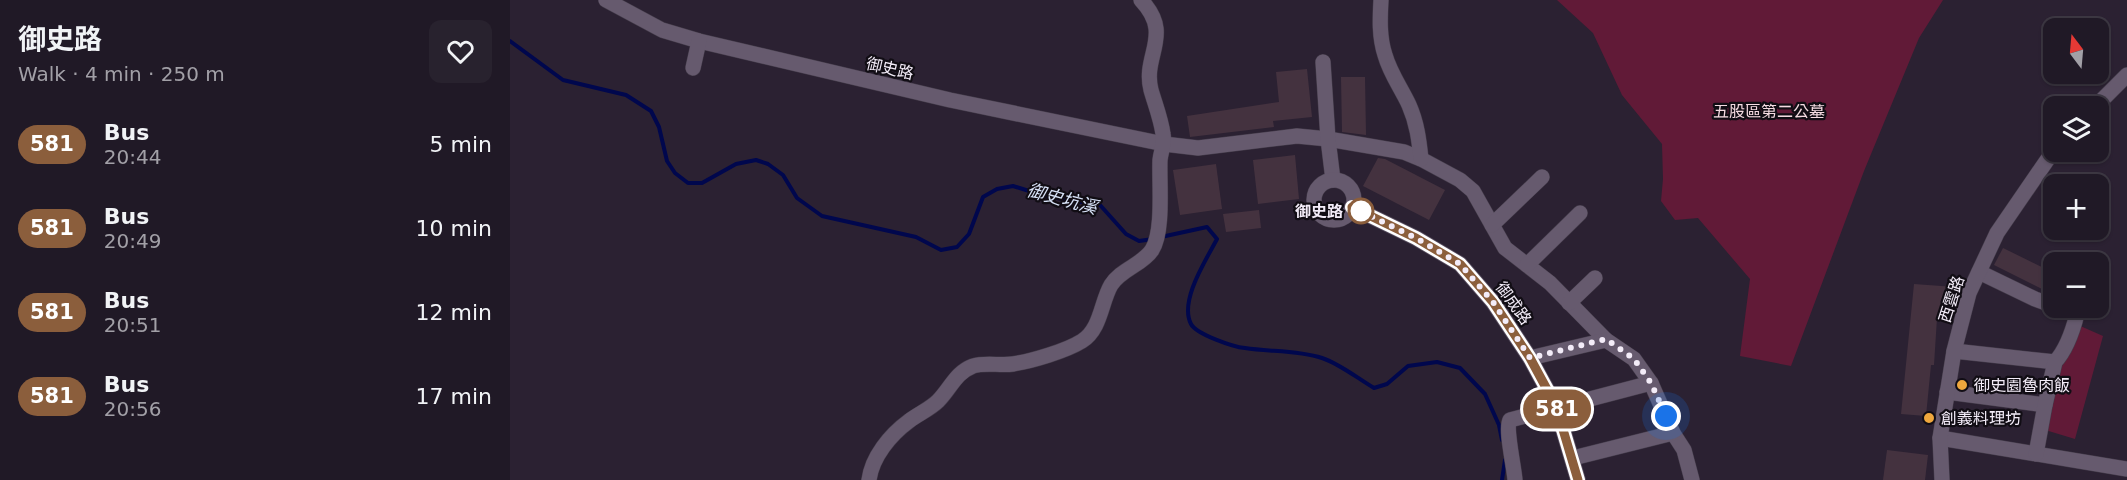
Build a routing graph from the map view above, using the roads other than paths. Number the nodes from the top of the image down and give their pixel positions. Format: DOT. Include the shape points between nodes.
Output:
graph roads {
  1 [pos="606,0"];
  2 [pos="1141,0"];
  3 [pos="1381,0"];
  4 [pos="699,41"];
  5 [pos="1323,62"];
  6 [pos="693,68"];
  7 [pos="2127,76"];
  8 [pos="2106,96"];
  9 [pos="1328,139"];
  10 [pos="1164,144"];
  11 [pos="1421,159"];
  12 [pos="2046,162"];
  13 [pos="1542,177"];
  14 [pos="1333,180"];
  15 [pos="1352,207"];
  16 [pos="1580,213"];
  17 [pos="1492,225"];
  18 [pos="1527,265"];
  19 [pos="1979,272"];
  20 [pos="1595,278"];
  21 [pos="2043,302"];
  22 [pos="1569,303"];
  23 [pos="2076,318"];
  24 [pos="1606,339"];
  25 [pos="1954,351"];
  26 [pos="1530,358"];
  27 [pos="2055,362"];
  28 [pos="1651,383"];
  29 [pos="1947,392"];
  30 [pos="2044,405"];
  31 [pos="1556,406"];
  32 [pos="1673,433"];
  33 [pos="1940,438"];
  34 [pos="2036,454"];
  35 [pos="1573,458"];
  36 [pos="2127,469"];
  37 [pos="869,480"];
  38 [pos="1515,480"];
  39 [pos="1578,480"];
  40 [pos="1692,480"];
  41 [pos="1942,480"];
  1 -- 4 [label="street, 御史路" via="662,30"];
  2 -- 10 [label="street" via="1149,8 1157,31 1150,84"];
  3 -- 11 [label="street" via="1384,55 1418,129"];
  4 -- 6 [label="street"];
  4 -- 10 [label="street, 御史路" via="950,100"];
  5 -- 9 [label="street"];
  7 -- 8 [label="street"];
  9 -- 10 [label="street, 御史路" via="1297,136 1198,148"];
  9 -- 11 [label="street, 御史路"];
  9 -- 14 [label="street"];
  10 -- 37 [label="street" via="1160,157 1159,228 1152,250 1111,285 1094,328 1084,340 1014,364 976,365 963,370 939,400 907,422 881,449"];
  11 -- 17 [label="street, 御史路" via="1473,191"];
  12 -- 19 [label="street, 西雲路" via="1997,233"];
  13 -- 17 [label="street"];
  14 -- 15 [label="street" via="1349,186"];
  14 -- 15 [label="street" via="1316,191 1314,203 1319,213 1334,220 1345,216"];
  15 -- 26 [label="street, 御成路" via="1460,264 1493,302"];
  16 -- 18 [label="street"];
  17 -- 18 [label="street, 御史路" via="1505,248"];
  18 -- 22 [label="street, 御史路"];
  19 -- 21 [label="street"];
  19 -- 25 [label="street, 西雲路" via="1969,292"];
  20 -- 22 [label="street"];
  22 -- 24 [label="street, 御史路"];
  23 -- 27 [label="street"];
  24 -- 26 [label="street"];
  24 -- 28 [label="street, 御史路" via="1634,359"];
  25 -- 27 [label="street"];
  25 -- 29 [label="street, 西雲路"];
  26 -- 31 [label="street, 御成路"];
  27 -- 30 [label="street"];
  28 -- 31 [label="street"];
  28 -- 32 [label="street, 御史路"];
  29 -- 30 [label="street"];
  29 -- 33 [label="street, 西雲路"];
  30 -- 34 [label="street"];
  31 -- 35 [label="street, 御成路"];
  31 -- 38 [label="street" via="1508,422"];
  32 -- 35 [label="street"];
  32 -- 40 [label="street, 御史路" via="1684,450"];
  33 -- 34 [label="street"];
  33 -- 41 [label="street, 西雲路"];
  34 -- 36 [label="street"];
  35 -- 39 [label="street, 御成路"];
}
